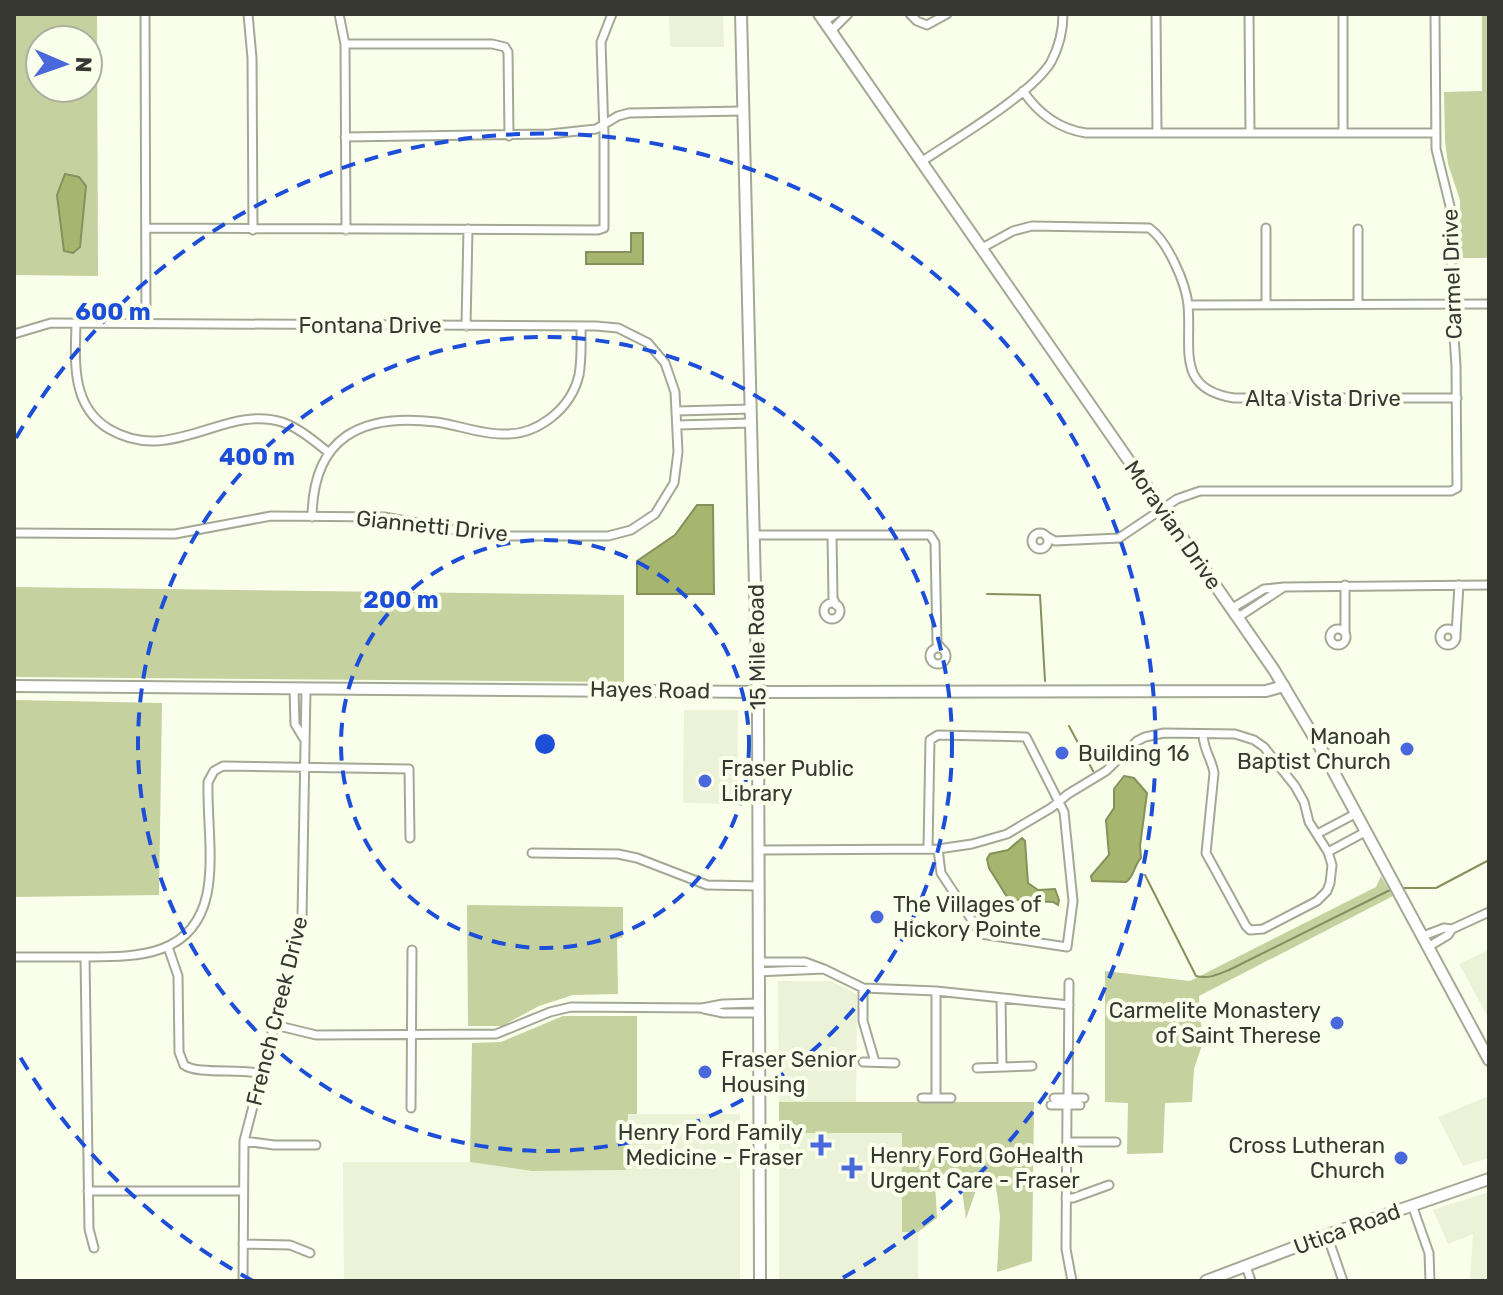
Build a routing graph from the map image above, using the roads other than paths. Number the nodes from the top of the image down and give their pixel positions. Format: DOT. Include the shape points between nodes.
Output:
graph roads {
  1 [pos="145,14"];
  2 [pos="248,14"];
  3 [pos="339,14"];
  4 [pos="612,14"];
  5 [pos="741,14"];
  6 [pos="835,14"];
  7 [pos="848,14"];
  8 [pos="910,14"];
  9 [pos="947,14"];
  10 [pos="1063,14"];
  11 [pos="1156,14"];
  12 [pos="1249,14"];
  13 [pos="1343,14"];
  14 [pos="1435,14"];
  15 [pos="825,22"];
  16 [pos="345,44"];
  17 [pos="1023,91"];
  18 [pos="744,111"];
  19 [pos="604,124"];
  20 [pos="1157,133"];
  21 [pos="1250,133"];
  22 [pos="1343,133"];
  23 [pos="1435,133"];
  24 [pos="509,136"];
  25 [pos="345,137"];
  26 [pos="921,162"];
  27 [pos="147,228"];
  28 [pos="1266,228"];
  29 [pos="468,229"];
  30 [pos="1358,229"];
  31 [pos="253,230"];
  32 [pos="346,230"];
  33 [pos="982,248"];
  34 [pos="1358,304"];
  35 [pos="1489,304"];
  36 [pos="1188,305"];
  37 [pos="1266,305"];
  38 [pos="1452,305"];
  39 [pos="76,324"];
  40 [pos="146,324"];
  41 [pos="466,326"];
  42 [pos="581,326"];
  43 [pos="14,334"];
  44 [pos="1457,398"];
  45 [pos="751,409"];
  46 [pos="677,411"];
  47 [pos="752,423"];
  48 [pos="677,425"];
  49 [pos="328,452"];
  50 [pos="1162,509"];
  51 [pos="312,517"];
  52 [pos="14,533"];
  53 [pos="754,535"];
  54 [pos="832,535"];
  55 [pos="1046,536"];
  56 [pos="1055,541"];
  57 [pos="1046,546"];
  58 [pos="1345,585"];
  59 [pos="1459,585"];
  60 [pos="1489,585"];
  61 [pos="833,603"];
  62 [pos="1234,613"];
  63 [pos="1457,624"];
  64 [pos="1342,629"];
  65 [pos="1448,629"];
  66 [pos="1456,635"];
  67 [pos="937,647"];
  68 [pos="14,686"];
  69 [pos="1284,686"];
  70 [pos="300,689"];
  71 [pos="758,692"];
  72 [pos="1203,735"];
  73 [pos="304,766"];
  74 [pos="1059,801"];
  75 [pos="1355,814"];
  76 [pos="1365,832"];
  77 [pos="1317,834"];
  78 [pos="410,838"];
  79 [pos="928,848"];
  80 [pos="938,849"];
  81 [pos="759,850"];
  82 [pos="1328,852"];
  83 [pos="532,853"];
  84 [pos="759,886"];
  85 [pos="1489,912"];
  86 [pos="1425,941"];
  87 [pos="168,947"];
  88 [pos="412,950"];
  89 [pos="14,957"];
  90 [pos="85,957"];
  91 [pos="759,967"];
  92 [pos="1069,983"];
  93 [pos="863,988"];
  94 [pos="936,991"];
  95 [pos="1001,998"];
  96 [pos="1069,1005"];
  97 [pos="759,1008"];
  98 [pos="275,1025"];
  99 [pos="412,1035"];
  100 [pos="1489,1060"];
  101 [pos="863,1062"];
  102 [pos="875,1062"];
  103 [pos="895,1063"];
  104 [pos="1032,1066"];
  105 [pos="1002,1067"];
  106 [pos="977,1068"];
  107 [pos="262,1074"];
  108 [pos="922,1098"];
  109 [pos="936,1098"];
  110 [pos="951,1098"];
  111 [pos="1053,1102"];
  112 [pos="1068,1102"];
  113 [pos="1082,1102"];
  114 [pos="411,1108"];
  115 [pos="244,1141"];
  116 [pos="1067,1142"];
  117 [pos="1116,1142"];
  118 [pos="316,1145"];
  119 [pos="1489,1179"];
  120 [pos="1109,1185"];
  121 [pos="88,1191"];
  122 [pos="243,1191"];
  123 [pos="1066,1198"];
  124 [pos="1412,1205"];
  125 [pos="1327,1235"];
  126 [pos="243,1244"];
  127 [pos="94,1248"];
  128 [pos="310,1253"];
  129 [pos="1246,1266"];
  130 [pos="243,1281"];
  131 [pos="760,1281"];
  132 [pos="1072,1281"];
  133 [pos="1206,1281"];
  134 [pos="1251,1281"];
  135 [pos="1343,1281"];
  136 [pos="1430,1281"];
  1 -- 27 [label="street"];
  2 -- 31 [label="street"];
  3 -- 16 [label="street"];
  4 -- 19 [label="street" via="601,42"];
  5 -- 18 [label="street, 15 Mile Road"];
  6 -- 15 [label="street"];
  7 -- 15 [label="street"];
  8 -- 9 [label="street" via="927,25"];
  10 -- 17 [label="street" via="1062,35 1050,63"];
  11 -- 20 [label="street"];
  12 -- 21 [label="street"];
  13 -- 22 [label="street"];
  14 -- 23 [label="street, Carmel Drive"];
  15 -- 26 [label="street, Moravian Drive"];
  16 -- 24 [label="street" via="505,47"];
  16 -- 25 [label="street"];
  17 -- 20 [label="street" via="1041,113 1072,130"];
  17 -- 26 [label="street"];
  18 -- 19 [label="street" via="641,112"];
  18 -- 45 [label="street, 15 Mile Road"];
  19 -- 24 [label="street"];
  19 -- 29 [label="street" via="604,228"];
  20 -- 21 [label="street"];
  21 -- 22 [label="street"];
  22 -- 23 [label="street"];
  23 -- 38 [label="street, Carmel Drive" via="1450,206"];
  24 -- 25 [label="street"];
  25 -- 32 [label="street"];
  26 -- 33 [label="street, Moravian Drive"];
  27 -- 31 [label="street"];
  27 -- 40 [label="street"];
  28 -- 37 [label="street"];
  29 -- 32 [label="street"];
  29 -- 41 [label="street"];
  30 -- 34 [label="street"];
  31 -- 32 [label="street"];
  33 -- 36 [label="street, Alta Vista Drive" via="1032,226 1149,228 1166,246"];
  33 -- 50 [label="street, Moravian Drive"];
  34 -- 37 [label="street"];
  34 -- 38 [label="street"];
  35 -- 38 [label="street"];
  36 -- 37 [label="street"];
  36 -- 44 [label="street, Alta Vista Drive" via="1189,366 1204,387 1222,396"];
  38 -- 44 [label="street, Carmel Drive"];
  39 -- 40 [label="street, Fontana Drive"];
  39 -- 43 [label="street, Fontana Drive" via="36,326"];
  39 -- 49 [label="street" via="79,390 89,410 116,432 159,442 249,420 270,420 296,429"];
  40 -- 41 [label="street, Fontana Drive"];
  41 -- 42 [label="street, Fontana Drive"];
  42 -- 46 [label="street, Fontana Drive" via="618,328 648,343 669,369"];
  42 -- 49 [label="street" via="576,385 563,407 536,428 505,435 437,422 380,422 349,433"];
  44 -- 50 [label="street, Carmel Drive" via="1457,488 1451,491 1200,491"];
  45 -- 46 [label="street"];
  45 -- 47 [label="street, 15 Mile Road"];
  46 -- 48 [label="street, Fontana Drive"];
  47 -- 48 [label="street"];
  47 -- 53 [label="street, 15 Mile Road"];
  48 -- 51 [label="street, Giannetti Drive" via="674,483 655,514 631,530 608,536 489,536 397,518"];
  49 -- 51 [label="street" via="314,484"];
  50 -- 56 [label="street" via="1119,538"];
  50 -- 62 [label="street, Moravian Drive"];
  51 -- 52 [label="street, Giannetti Drive" via="254,518 175,534"];
  53 -- 54 [label="street"];
  53 -- 71 [label="street, 15 Mile Road"];
  54 -- 61 [label="street"];
  54 -- 67 [label="street" via="933,537"];
  55 -- 56 [label="street"];
  55 -- 57 [label="street"];
  55 -- 57 [label="street" via="1033,540 1037,548"];
  56 -- 57 [label="street"];
  58 -- 59 [label="street"];
  58 -- 62 [label="street" via="1264,589"];
  58 -- 64 [label="street"];
  59 -- 60 [label="street"];
  59 -- 63 [label="street"];
  62 -- 69 [label="street, Moravian Drive"];
  63 -- 65 [label="street"];
  63 -- 66 [label="street"];
  65 -- 66 [label="street"];
  65 -- 66 [label="street" via="1441,632 1442,642 1452,644"];
  68 -- 70 [label="street, Hayes Road"];
  69 -- 71 [label="street, Hayes Road" via="1266,691"];
  69 -- 75 [label="street, Moravian Drive"];
  70 -- 71 [label="street, Hayes Road"];
  70 -- 73 [label="street, French Creek Drive" via="295,724 304,739"];
  71 -- 81 [label="street, 15 Mile Road"];
  72 -- 74 [label="street" via="1145,737"];
  72 -- 77 [label="street" via="1235,734 1264,747 1301,794"];
  72 -- 82 [label="street" via="1214,773 1206,853 1247,927 1263,929 1323,896 1332,874"];
  73 -- 78 [label="street" via="409,769"];
  73 -- 87 [label="street" via="230,766 214,771 208,782 204,903 184,936"];
  73 -- 98 [label="street, French Creek Drive" via="302,918"];
  74 -- 79 [label="street" via="1026,737 935,736 928,746"];
  74 -- 80 [label="street" via="1007,834"];
  74 -- 80 [label="street" via="1073,901 1067,947 981,934 941,873"];
  75 -- 76 [label="street, Moravian Drive"];
  75 -- 77 [label="street"];
  76 -- 82 [label="street"];
  76 -- 86 [label="street, Moravian Drive"];
  77 -- 82 [label="street"];
  79 -- 80 [label="street"];
  79 -- 81 [label="street"];
  81 -- 84 [label="street, 15 Mile Road"];
  83 -- 84 [label="street" via="618,854 707,885"];
  84 -- 91 [label="street, 15 Mile Road"];
  85 -- 86 [label="street"];
  86 -- 100 [label="street, Moravian Drive"];
  87 -- 90 [label="street" via="134,957"];
  87 -- 107 [label="street" via="178,976 179,1052 184,1065 195,1071"];
  88 -- 99 [label="street"];
  89 -- 90 [label="street"];
  90 -- 121 [label="street"];
  91 -- 93 [label="street" via="805,962"];
  91 -- 97 [label="street, 15 Mile Road"];
  92 -- 96 [label="street"];
  93 -- 94 [label="street"];
  93 -- 102 [label="street" via="863,1021"];
  94 -- 95 [label="street"];
  94 -- 109 [label="street"];
  95 -- 96 [label="street"];
  95 -- 105 [label="street"];
  96 -- 112 [label="street"];
  97 -- 99 [label="street" via="571,1007 503,1033"];
  97 -- 131 [label="street, 15 Mile Road"];
  98 -- 99 [label="street" via="316,1035"];
  98 -- 107 [label="street, French Creek Drive"];
  99 -- 114 [label="street"];
  101 -- 102 [label="street"];
  102 -- 103 [label="street"];
  104 -- 105 [label="street"];
  105 -- 106 [label="street"];
  107 -- 115 [label="street, French Creek Drive"];
  108 -- 109 [label="street"];
  109 -- 110 [label="street"];
  111 -- 112 [label="street"];
  112 -- 113 [label="street"];
  112 -- 116 [label="street"];
  115 -- 118 [label="street"];
  115 -- 122 [label="street, French Creek Drive"];
  116 -- 117 [label="street"];
  116 -- 123 [label="street"];
  119 -- 124 [label="street, Utica Road"];
  120 -- 123 [label="street"];
  121 -- 122 [label="street"];
  121 -- 127 [label="street"];
  122 -- 126 [label="street, French Creek Drive"];
  123 -- 132 [label="street"];
  124 -- 125 [label="street, Utica Road"];
  124 -- 136 [label="street" via="1429,1253"];
  125 -- 129 [label="street, Utica Road"];
  125 -- 135 [label="street"];
  126 -- 128 [label="street" via="290,1245"];
  126 -- 130 [label="street, French Creek Drive"];
  129 -- 133 [label="street, Utica Road"];
  129 -- 134 [label="street"];
}
